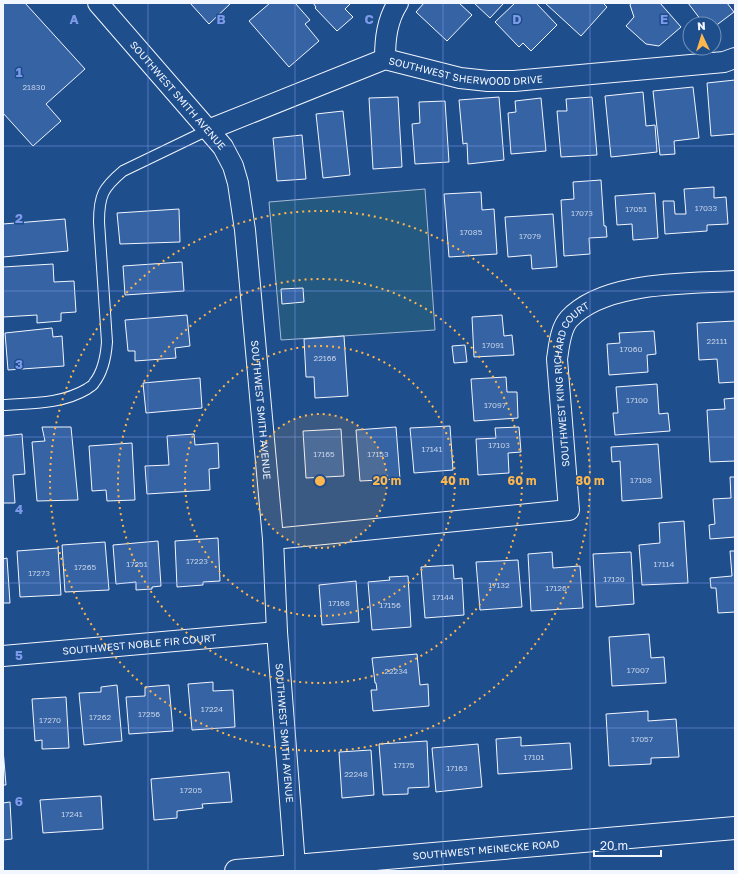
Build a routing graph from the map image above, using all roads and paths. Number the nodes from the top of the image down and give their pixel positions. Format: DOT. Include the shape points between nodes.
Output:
graph roads {
  1 [pos="98,3"];
  2 [pos="398,3"];
  3 [pos="735,58"];
  4 [pos="385,59"];
  5 [pos="208,130"];
  6 [pos="735,281"];
  7 [pos="3,405"];
  8 [pos="272,539"];
  9 [pos="277,632"];
  10 [pos="3,656"];
  11 [pos="735,828"];
  12 [pos="295,866"];
  13 [pos="236,871"];
  1 -- 5 [label="street, SOUTHWEST SMITH AVENUE"];
  2 -- 4 [label="street" via="387,26"];
  3 -- 4 [label="street, SOUTHWEST SHERWOOD DRIVE" via="724,62 514,81 460,78"];
  4 -- 5 [label="street, SOUTHWEST SHERWOOD DRIVE"];
  5 -- 7 [label="lane" via="123,171 103,192 99,205 99,222 107,342 106,356 94,384 66,399"];
  5 -- 8 [label="street, SOUTHWEST SMITH AVENUE" via="223,146 238,183 245,230"];
  6 -- 8 [label="street, SOUTHWEST KING RICHARD COURT" via="647,287 611,294 585,306 568,320 560,339 557,360 569,510"];
  8 -- 9 [label="street, SOUTHWEST SMITH AVENUE"];
  9 -- 10 [label="street, SOUTHWEST NOBLE FIR COURT"];
  9 -- 12 [label="street, SOUTHWEST SMITH AVENUE"];
  11 -- 12 [label="main road, SOUTHWEST MEINECKE ROAD"];
  12 -- 13 [label="main road, SOUTHWEST MEINECKE ROAD"];
}
